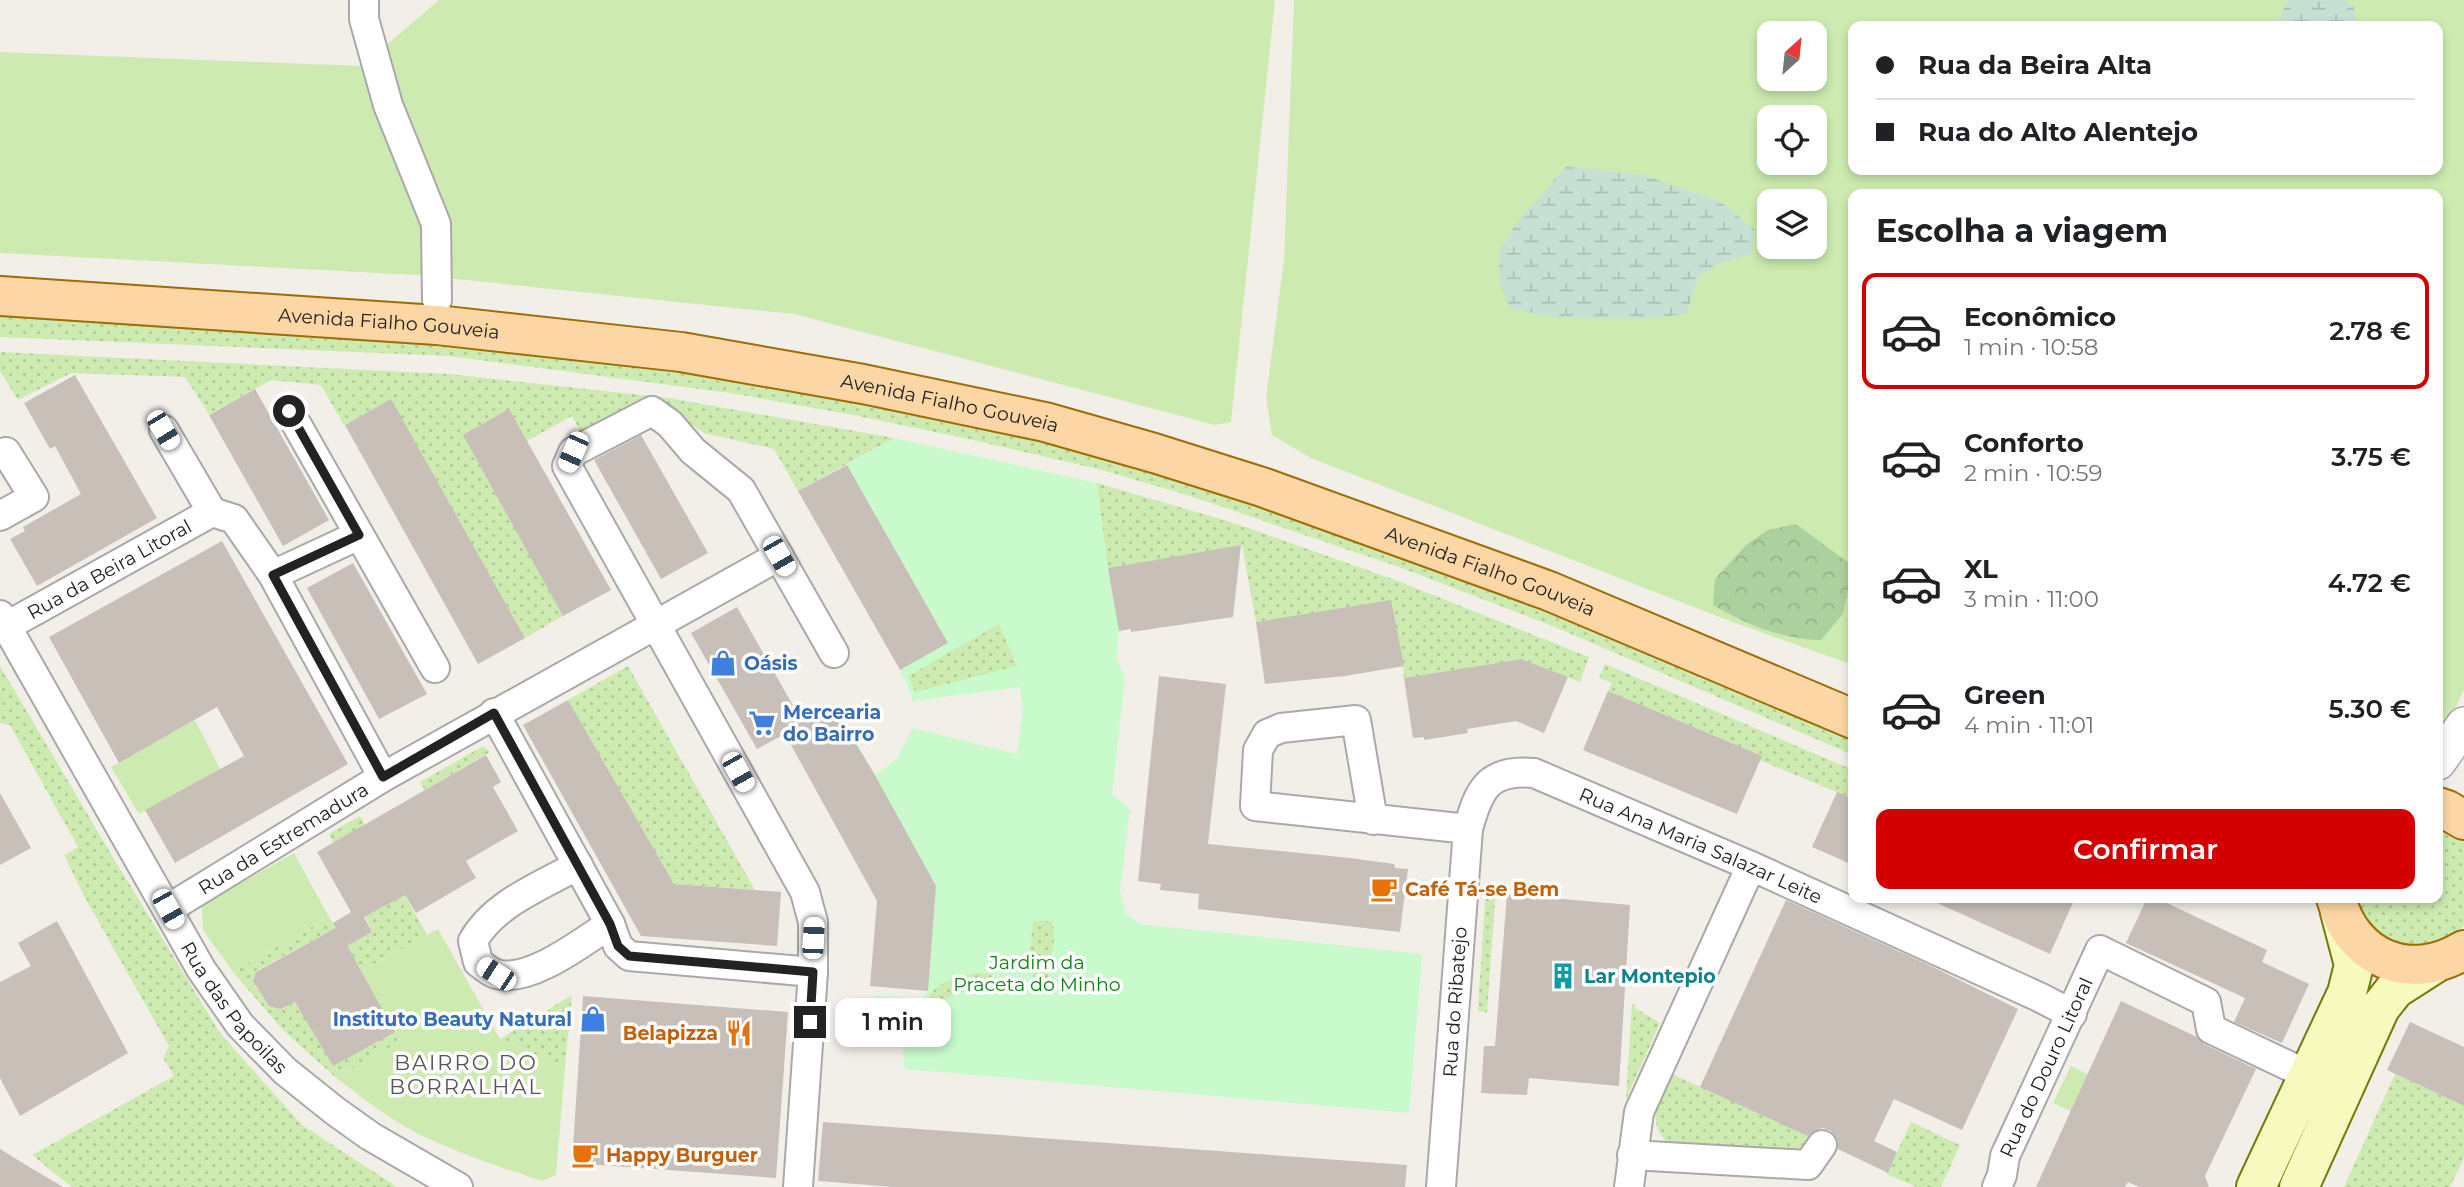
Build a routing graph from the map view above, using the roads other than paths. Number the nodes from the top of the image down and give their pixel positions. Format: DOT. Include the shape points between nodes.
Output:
graph roads {
  1 [pos="364,0"];
  2 [pos="0,271"];
  3 [pos="0,296"];
  4 [pos="437,300"];
  5 [pos="289,411"];
  6 [pos="163,430"];
  7 [pos="6,452"];
  8 [pos="212,512"];
  9 [pos="0,516"];
  10 [pos="359,535"];
  11 [pos="779,556"];
  12 [pos="273,575"];
  13 [pos="3,620"];
  14 [pos="656,625"];
  15 [pos="835,653"];
  16 [pos="435,668"];
  17 [pos="1848,688"];
  18 [pos="494,713"];
  19 [pos="1848,717"];
  20 [pos="2464,725"];
  21 [pos="2443,755"];
  22 [pos="383,777"];
  23 [pos="2443,809"];
  24 [pos="1373,820"];
  25 [pos="2464,820"];
  26 [pos="1468,829"];
  27 [pos="578,865"];
  28 [pos="1751,866"];
  29 [pos="2338,905"];
  30 [pos="168,909"];
  31 [pos="610,924"];
  32 [pos="2453,959"];
  33 [pos="813,972"];
  34 [pos="2072,1014"];
  35 [pos="2308,1075"];
  36 [pos="1822,1144"];
  37 [pos="1632,1155"];
  38 [pos="454,1186"];
  39 [pos="799,1187"];
  40 [pos="1441,1187"];
  41 [pos="1629,1187"];
  42 [pos="1997,1187"];
  43 [pos="2256,1187"];
  44 [pos="2299,1187"];
  1 -- 4 [label="street" via="364,19 388,105 436,224"];
  2 -- 4 [label="main road, Avenida Fialho Gouveia"];
  3 -- 19 [label="main road, Avenida Fialho Gouveia" via="437,325 681,352 1045,422 1262,487 1549,591"];
  4 -- 17 [label="main road, Avenida Fialho Gouveia" via="634,323 826,354 1010,392 1171,433 1395,508"];
  5 -- 10 [label="street"];
  6 -- 8 [label="street"];
  7 -- 9 [label="street" via="34,497"];
  8 -- 12 [label="street" via="234,519"];
  8 -- 13 [label="street, Rua da Beira Litoral"];
  10 -- 12 [label="street"];
  10 -- 16 [label="street"];
  11 -- 14 [label="street, Rua da Estremadura"];
  11 -- 14 [label="street" via="741,490 652,411 573,452 567,466"];
  11 -- 15 [label="street"];
  12 -- 22 [label="street"];
  13 -- 30 [label="street, Rua das Papoilas"];
  14 -- 18 [label="street, Rua da Estremadura"];
  14 -- 33 [label="street" via="805,892 813,922"];
  18 -- 22 [label="street, Rua da Estremadura"];
  18 -- 27 [label="street"];
  20 -- 21 [label="street"];
  22 -- 30 [label="street, Rua da Estremadura"];
  23 -- 25 [label="main road"];
  24 -- 24 [label="street" via="1255,806 1258,750 1267,734 1281,728 1356,720"];
  24 -- 26 [label="street"];
  26 -- 28 [label="street, Rua Ana Maria Salazar Leite" via="1482,792 1493,780 1512,771 1534,773"];
  26 -- 40 [label="street, Rua do Ribatejo"];
  27 -- 31 [label="street"];
  27 -- 31 [label="street" via="494,913 473,941 478,962 496,974 531,971"];
  28 -- 34 [label="street, Rua Ana Maria Salazar Leite"];
  28 -- 37 [label="street" via="1639,1112"];
  29 -- 32 [label="main road" via="2350,933 2388,961 2411,966"];
  29 -- 35 [label="main road" via="2354,965 2347,993"];
  30 -- 38 [label="street, Rua das Papoilas" via="201,969 240,1025 285,1071 370,1136"];
  31 -- 33 [label="street" via="618,946 629,956"];
  32 -- 44 [label="main road" via="2395,989 2381,1008"];
  33 -- 39 [label="street"];
  34 -- 35 [label="street, Rua do Douro Litoral" via="2101,950 2206,1002 2211,1030"];
  34 -- 42 [label="street, Rua do Douro Litoral" via="2005,1156"];
  35 -- 43 [label="main road"];
  36 -- 37 [label="street" via="1808,1165"];
  37 -- 41 [label="street"];
}
